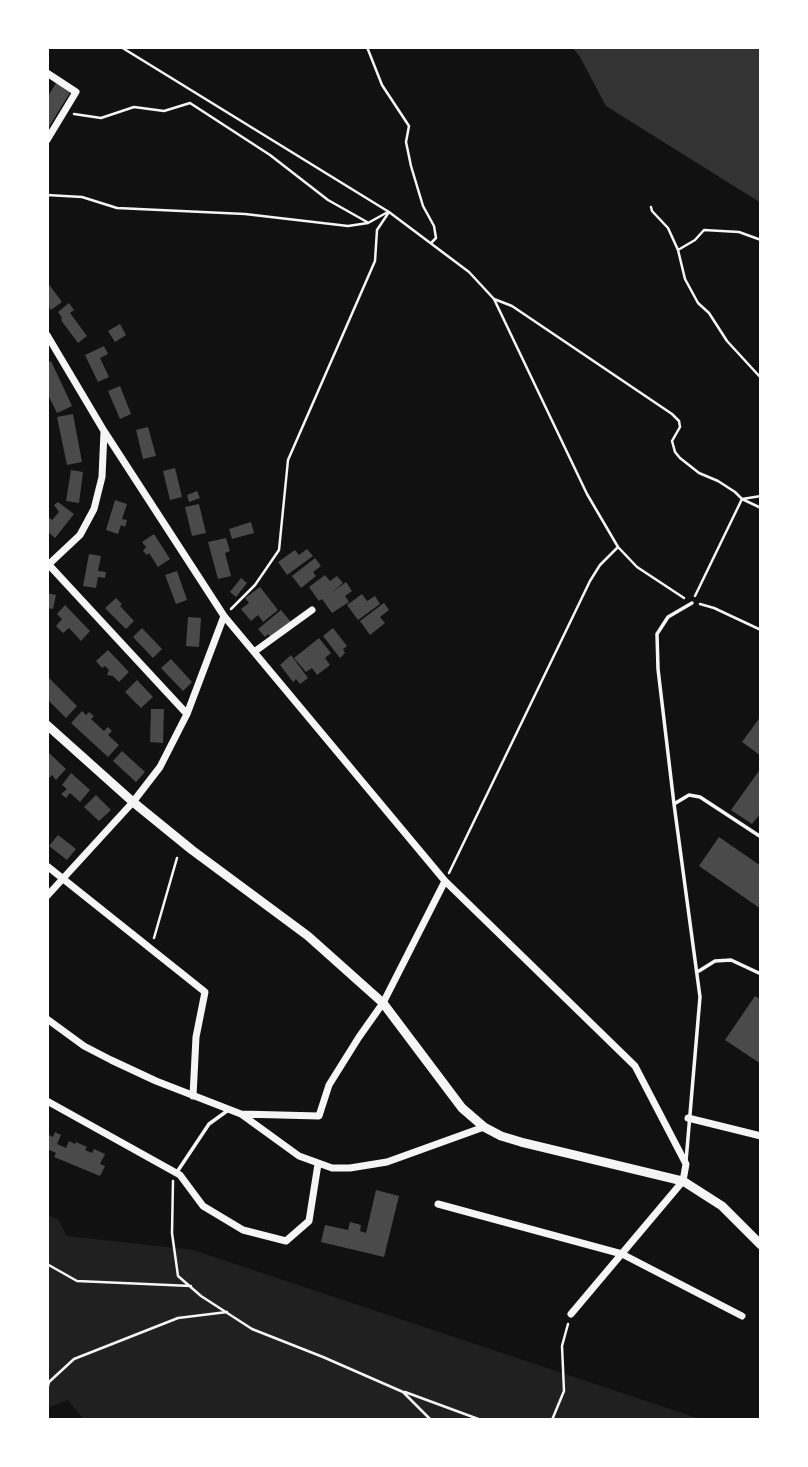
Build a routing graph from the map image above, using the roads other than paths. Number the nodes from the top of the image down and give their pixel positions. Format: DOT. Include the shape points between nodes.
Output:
graph roads {
  1 [pos="47,74"];
  2 [pos="47,140"];
  3 [pos="47,335"];
  4 [pos="104,431"];
  5 [pos="48,565"];
  6 [pos="692,603"];
  7 [pos="312,610"];
  8 [pos="224,616"];
  9 [pos="254,652"];
  10 [pos="187,714"];
  11 [pos="47,725"];
  12 [pos="134,802"];
  13 [pos="674,804"];
  14 [pos="761,837"];
  15 [pos="47,866"];
  16 [pos="63,879"];
  17 [pos="445,881"];
  18 [pos="47,896"];
  19 [pos="698,972"];
  20 [pos="761,974"];
  21 [pos="383,1003"];
  22 [pos="47,1019"];
  23 [pos="192,1096"];
  24 [pos="47,1101"];
  25 [pos="228,1109"];
  26 [pos="241,1114"];
  27 [pos="688,1118"];
  28 [pos="484,1127"];
  29 [pos="761,1136"];
  30 [pos="318,1164"];
  31 [pos="685,1164"];
  32 [pos="175,1172"];
  33 [pos="683,1181"];
  34 [pos="438,1203"];
  35 [pos="761,1245"];
  36 [pos="622,1254"];
  37 [pos="570,1314"];
  38 [pos="743,1316"];
  1 -- 2 [label="street" via="76,92"];
  3 -- 4 [label="street"];
  4 -- 5 [label="street" via="102,477 94,509 80,535"];
  4 -- 8 [label="street"];
  5 -- 10 [label="street"];
  6 -- 13 [label="lane" via="667,617 657,634"];
  7 -- 9 [label="street"];
  8 -- 9 [label="street"];
  8 -- 10 [label="street"];
  9 -- 17 [label="street"];
  10 -- 12 [label="street" via="160,768"];
  11 -- 12 [label="street"];
  12 -- 16 [label="street"];
  12 -- 21 [label="street" via="308,936"];
  13 -- 14 [label="lane" via="689,796 700,797"];
  13 -- 19 [label="lane"];
  15 -- 16 [label="street"];
  16 -- 18 [label="street"];
  16 -- 23 [label="street" via="205,992"];
  17 -- 21 [label="street"];
  17 -- 31 [label="street" via="635,1066"];
  19 -- 20 [label="lane" via="715,961 731,960"];
  19 -- 27 [label="lane" via="700,997"];
  21 -- 26 [label="street" via="329,1086 319,1116"];
  21 -- 28 [label="street" via="462,1108"];
  22 -- 23 [label="street" via="84,1046"];
  23 -- 25 [label="street"];
  24 -- 32 [label="street"];
  25 -- 26 [label="street"];
  25 -- 32 [label="lane" via="209,1124"];
  26 -- 30 [label="street" via="299,1156"];
  27 -- 29 [label="street"];
  27 -- 31 [label="lane"];
  28 -- 30 [label="street" via="387,1162 350,1168"];
  28 -- 33 [label="street" via="520,1142"];
  30 -- 32 [label="street" via="309,1221 286,1241 243,1230 203,1206"];
  31 -- 33 [label="street"];
  33 -- 35 [label="street" via="722,1206"];
  33 -- 36 [label="street"];
  34 -- 36 [label="street"];
  36 -- 37 [label="street"];
  36 -- 38 [label="street"];
}
